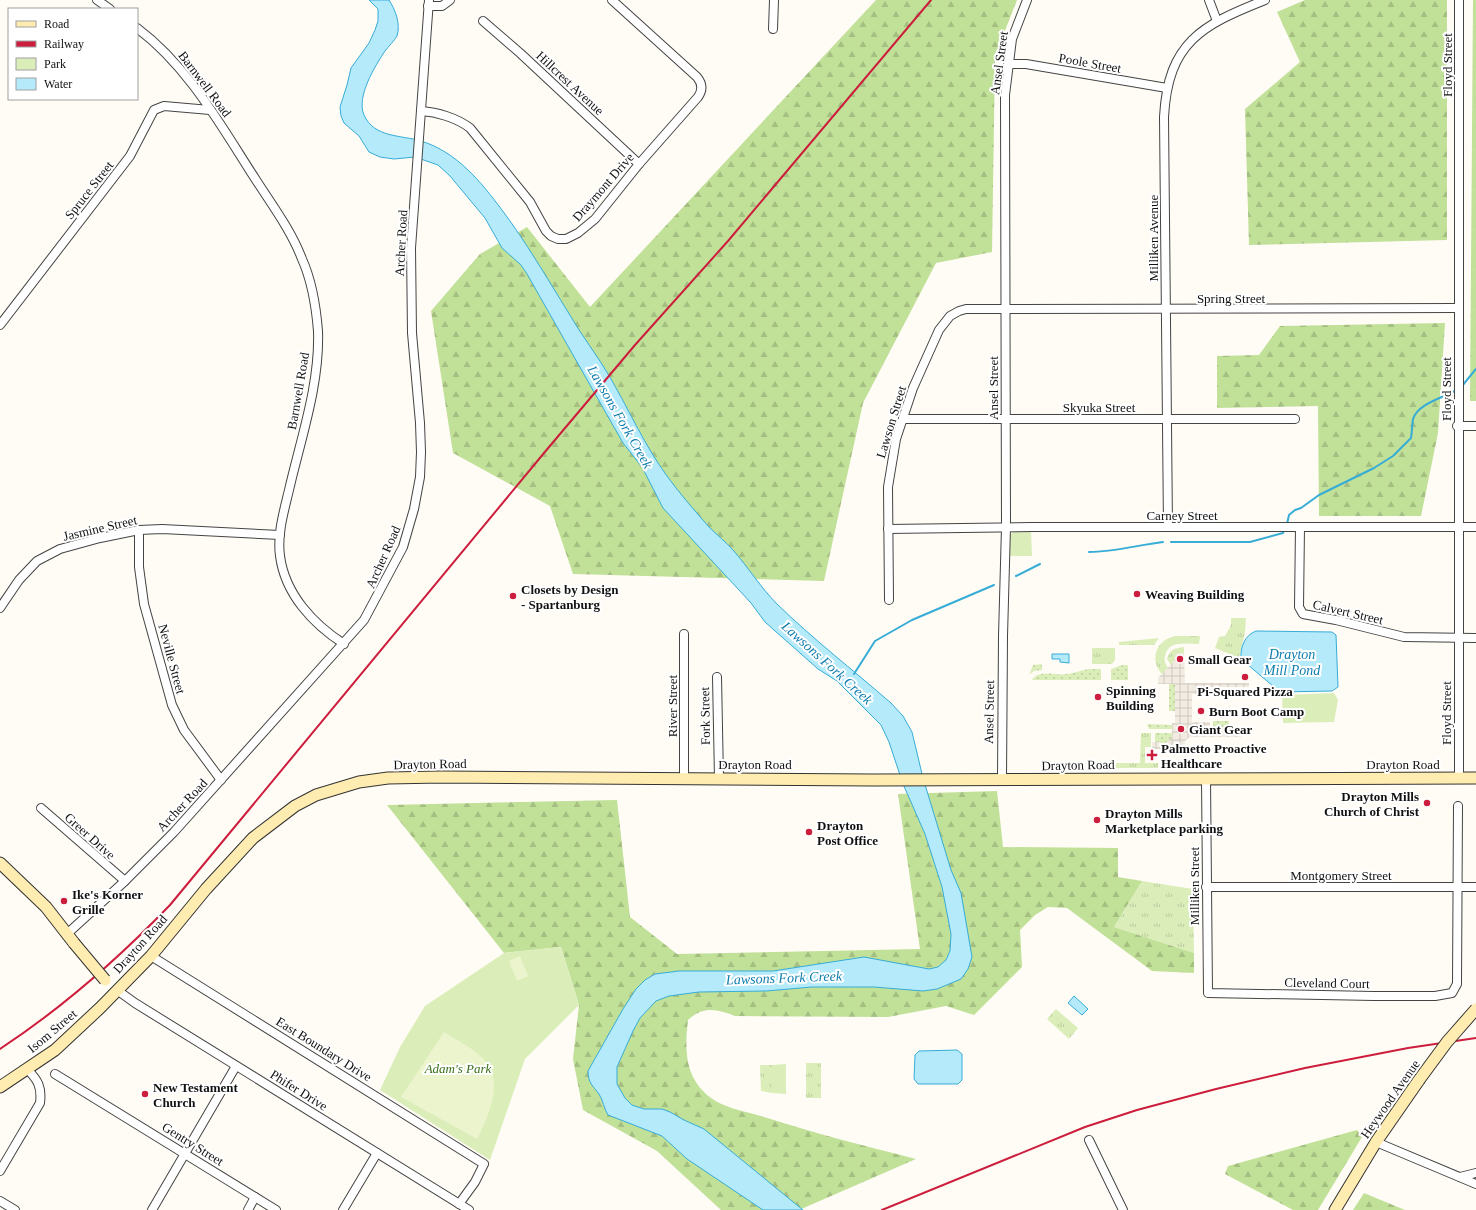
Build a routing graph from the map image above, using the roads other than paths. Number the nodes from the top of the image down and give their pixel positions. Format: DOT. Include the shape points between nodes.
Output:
graph roads {
  1 [pos="97,0"];
  2 [pos="450,0"];
  3 [pos="612,0"];
  4 [pos="774,0"];
  5 [pos="1027,0"];
  6 [pos="1209,0"];
  7 [pos="1265,0"];
  8 [pos="1459,0"];
  9 [pos="428,3"];
  10 [pos="109,8"];
  11 [pos="1217,21"];
  12 [pos="483,22"];
  13 [pos="773,28"];
  14 [pos="138,29"];
  15 [pos="1008,64"];
  16 [pos="1167,88"];
  17 [pos="210,110"];
  18 [pos="421,111"];
  19 [pos="639,164"];
  20 [pos="1458,308"];
  21 [pos="1004,309"];
  22 [pos="1165,310"];
  23 [pos="0,325"];
  24 [pos="903,419"];
  25 [pos="1005,419"];
  26 [pos="1167,419"];
  27 [pos="1295,419"];
  28 [pos="1457,426"];
  29 [pos="1476,426"];
  30 [pos="1006,527"];
  31 [pos="1168,527"];
  32 [pos="1296,527"];
  33 [pos="1458,527"];
  34 [pos="1476,527"];
  35 [pos="888,529"];
  36 [pos="138,530"];
  37 [pos="280,535"];
  38 [pos="889,600"];
  39 [pos="0,608"];
  40 [pos="684,634"];
  41 [pos="1458,638"];
  42 [pos="1476,638"];
  43 [pos="344,644"];
  44 [pos="717,677"];
  45 [pos="684,778"];
  46 [pos="719,778"];
  47 [pos="1458,778"];
  48 [pos="1476,778"];
  49 [pos="1206,779"];
  50 [pos="221,780"];
  51 [pos="1002,780"];
  52 [pos="1458,806"];
  53 [pos="41,808"];
  54 [pos="0,863"];
  55 [pos="125,881"];
  56 [pos="1206,887"];
  57 [pos="1458,887"];
  58 [pos="1476,887"];
  59 [pos="71,938"];
  60 [pos="151,956"];
  61 [pos="117,990"];
  62 [pos="1208,994"];
  63 [pos="1476,1009"];
  64 [pos="236,1066"];
  65 [pos="27,1069"];
  66 [pos="55,1074"];
  67 [pos="0,1087"];
  68 [pos="1089,1140"];
  69 [pos="1376,1142"];
  70 [pos="377,1153"];
  71 [pos="186,1154"];
  72 [pos="0,1171"];
  73 [pos="1476,1174"];
  74 [pos="1459,1177"];
  75 [pos="1476,1184"];
  76 [pos="255,1197"];
  77 [pos="0,1201"];
  78 [pos="459,1204"];
  79 [pos="15,1210"];
  80 [pos="152,1210"];
  81 [pos="248,1210"];
  82 [pos="276,1210"];
  83 [pos="343,1210"];
  84 [pos="469,1210"];
  85 [pos="1123,1210"];
  86 [pos="1335,1210"];
  1 -- 10 [label="street"];
  2 -- 9 [label="street" via="442,6"];
  3 -- 19 [label="street, Draymont Drive" via="697,77 702,87 698,96"];
  4 -- 13 [label="street"];
  5 -- 15 [label="street, Ansel Street" via="1012,39"];
  6 -- 11 [label="street"];
  7 -- 11 [label="street, Milliken Avenue"];
  8 -- 20 [label="street, Floyd Street"];
  9 -- 18 [label="street, Archer Road"];
  11 -- 16 [label="street, Milliken Avenue" via="1196,36 1178,57"];
  12 -- 19 [label="street, Hillcrest Avenue"];
  14 -- 17 [label="street, Barnwell Road" via="170,57"];
  15 -- 16 [label="street, Poole Street" via="1026,64"];
  15 -- 21 [label="street, Ansel Street" via="1005,95"];
  16 -- 22 [label="street, Milliken Avenue" via="1164,116"];
  17 -- 23 [label="street, Spruce Street" via="164,106 154,110 130,156"];
  17 -- 37 [label="street, Barnwell Road" via="289,232 302,259 313,296 318,348 314,382"];
  18 -- 19 [label="street, Draymont Drive" via="441,115 470,128 530,202 546,231 558,239 569,238 586,227"];
  18 -- 43 [label="street, Archer Road" via="411,248 412,333 421,452 418,490 409,529 394,566 368,615"];
  20 -- 22 [label="street, Spring Street"];
  20 -- 28 [label="street, Floyd Street"];
  21 -- 22 [label="street, Spring Street"];
  21 -- 24 [label="street, Lawson Street" via="966,309 950,316 932,346 913,388"];
  21 -- 25 [label="street, Ansel Street"];
  22 -- 26 [label="street, Milliken Avenue"];
  24 -- 25 [label="street, Skyuka Street"];
  24 -- 35 [label="street, Lawson Street" via="890,467 887,494"];
  25 -- 26 [label="street, Skyuka Street"];
  25 -- 30 [label="street, Ansel Street"];
  26 -- 27 [label="street, Skyuka Street"];
  26 -- 31 [label="street, Milliken Avenue"];
  28 -- 29 [label="street"];
  28 -- 33 [label="street, Floyd Street"];
  30 -- 31 [label="street, Carney Street"];
  30 -- 35 [label="street, Carney Street"];
  30 -- 51 [label="street, Ansel Street"];
  31 -- 32 [label="street, Carney Street"];
  32 -- 33 [label="street, Carney Street"];
  32 -- 41 [label="street, Calvert Street" via="1299,607 1303,614 1404,637"];
  33 -- 34 [label="street, Carney Street"];
  33 -- 41 [label="street, Floyd Street"];
  35 -- 38 [label="street, Lawson Street"];
  36 -- 37 [label="street, Jasmine Street"];
  36 -- 39 [label="street, Jasmine Street" via="100,538 48,554 27,570"];
  36 -- 50 [label="street, Neville Street" via="144,604 172,705 184,730"];
  37 -- 43 [label="street, Barnwell Road" via="279,554 282,567 297,600 318,625"];
  40 -- 45 [label="street, River Street"];
  41 -- 42 [label="street, Calvert Street"];
  41 -- 47 [label="street, Floyd Street"];
  43 -- 50 [label="street, Archer Road"];
  44 -- 46 [label="street, Fork Street"];
  45 -- 46 [label="main road, Drayton Road"];
  45 -- 60 [label="main road, Drayton Road" via="388,778 359,782 316,795 295,806 253,838 206,889"];
  46 -- 51 [label="main road, Drayton Road"];
  47 -- 48 [label="main road, Drayton Road"];
  47 -- 49 [label="main road, Drayton Road"];
  49 -- 51 [label="main road, Drayton Road"];
  49 -- 56 [label="street, Milliken Street"];
  50 -- 55 [label="street, Archer Road"];
  52 -- 57 [label="street"];
  53 -- 55 [label="street, Greer Drive"];
  54 -- 59 [label="main road" via="46,907"];
  55 -- 59 [label="street, Archer Road"];
  56 -- 57 [label="street, Montgomery Street"];
  56 -- 62 [label="street, Milliken Street"];
  57 -- 58 [label="street, Montgomery Street"];
  57 -- 62 [label="street, Cleveland Court" via="1457,984 1454,992 1446,995 1374,996"];
  59 -- 61 [label="main road, bridge" via="105,980"];
  60 -- 61 [label="main road, Drayton Road"];
  60 -- 78 [label="street, East Boundary Drive" via="484,1164"];
  61 -- 64 [label="street, Phifer Drive"];
  61 -- 65 [label="main road, Isom Street" via="55,1050"];
  63 -- 69 [label="main road, Heywood Avenue, bridge" via="1447,1042"];
  64 -- 70 [label="street, Phifer Drive"];
  64 -- 71 [label="street"];
  65 -- 67 [label="main road, Isom Street"];
  65 -- 72 [label="street" via="38,1081 42,1092 40,1103"];
  66 -- 71 [label="street, Gentry Street"];
  68 -- 85 [label="street"];
  69 -- 74 [label="street"];
  69 -- 86 [label="main road, Heywood Avenue"];
  70 -- 78 [label="street, Phifer Drive"];
  70 -- 83 [label="street"];
  71 -- 76 [label="street, Gentry Street"];
  71 -- 80 [label="street"];
  73 -- 74 [label="street"];
  74 -- 75 [label="street"];
  76 -- 81 [label="street"];
  76 -- 82 [label="street, Gentry Street"];
  77 -- 79 [label="street"];
  78 -- 84 [label="street, Phifer Drive"];
}
